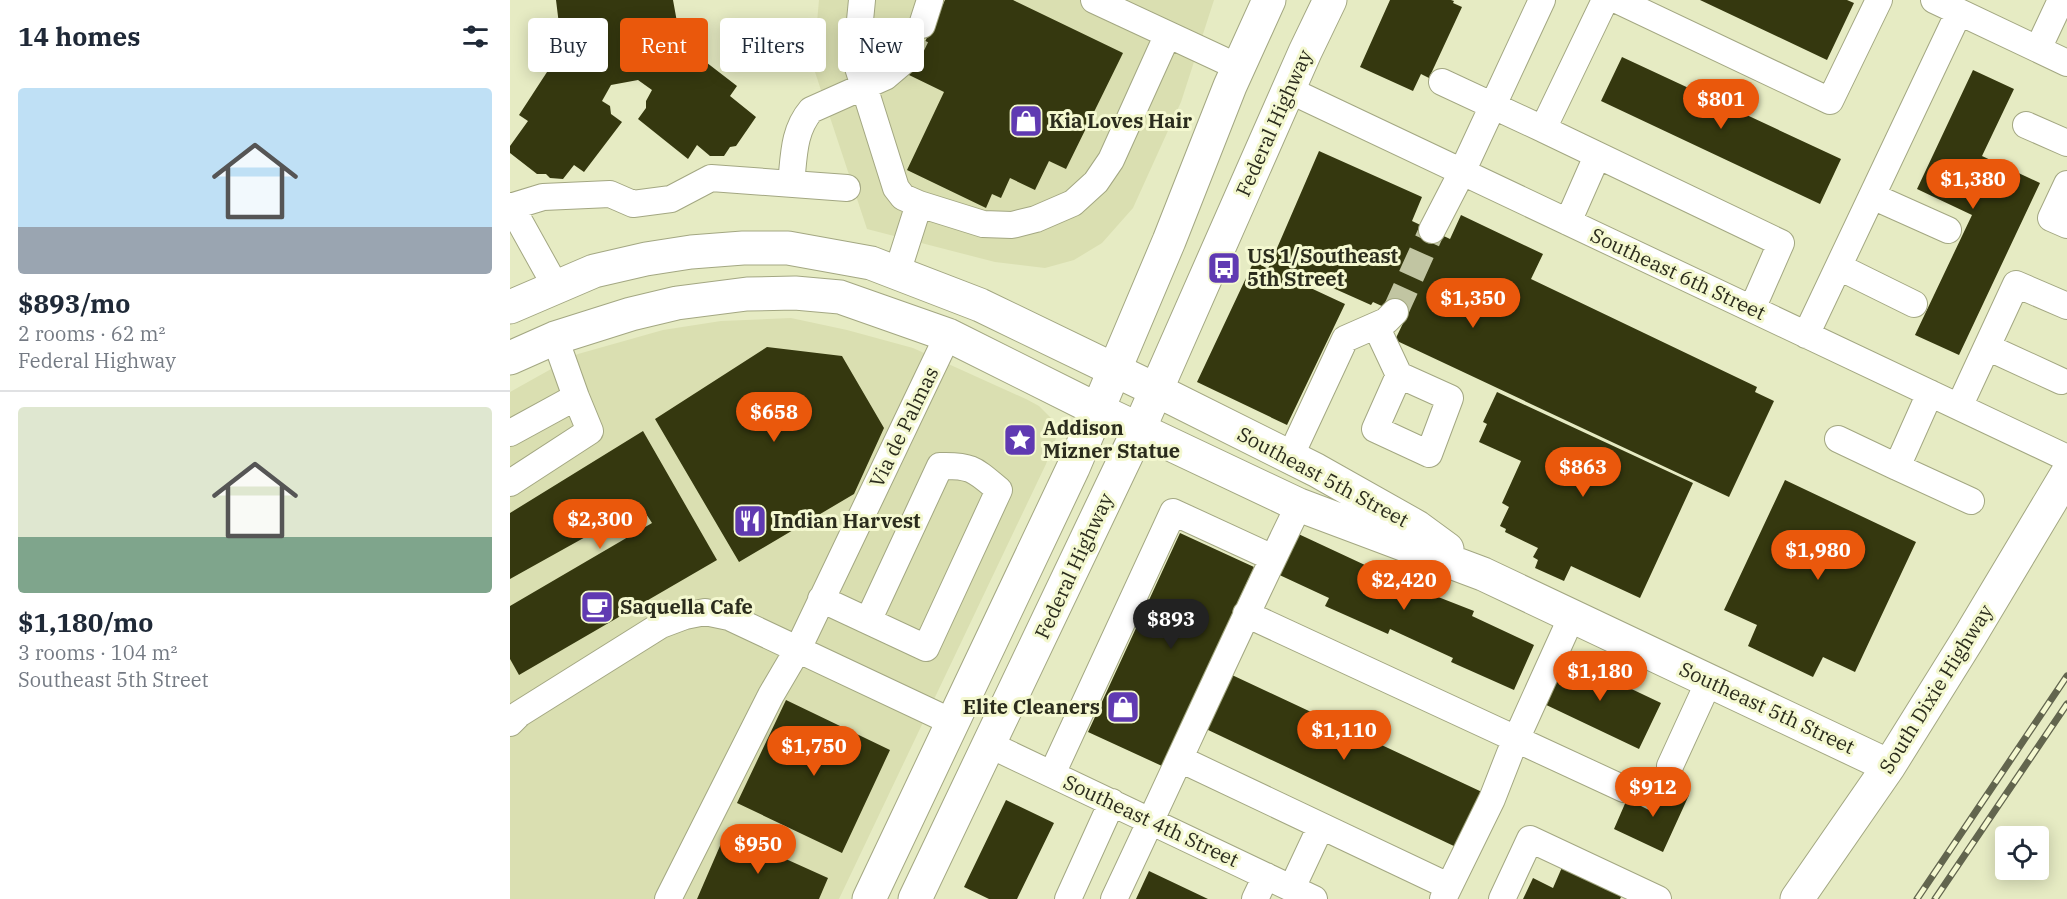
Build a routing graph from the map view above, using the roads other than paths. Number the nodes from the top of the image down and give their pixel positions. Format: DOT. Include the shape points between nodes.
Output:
graph roads {
  1 [pos="862,0"];
  2 [pos="930,0"];
  3 [pos="1094,0"];
  4 [pos="1269,0"];
  5 [pos="1330,0"];
  6 [pos="1542,0"];
  7 [pos="1605,0"];
  8 [pos="1617,0"];
  9 [pos="1879,0"];
  10 [pos="1935,0"];
  11 [pos="2061,0"];
  12 [pos="1959,12"];
  13 [pos="924,19"];
  14 [pos="1167,36"];
  15 [pos="2038,49"];
  16 [pos="2067,63"];
  17 [pos="1239,68"];
  18 [pos="891,72"];
  19 [pos="1442,82"];
  20 [pos="864,86"];
  21 [pos="1289,90"];
  22 [pos="1492,106"];
  23 [pos="2026,125"];
  24 [pos="1543,129"];
  25 [pos="2067,143"];
  26 [pos="1597,156"];
  27 [pos="1462,172"];
  28 [pos="791,184"];
  29 [pos="2067,184"];
  30 [pos="847,188"];
  31 [pos="1872,196"];
  32 [pos="919,204"];
  33 [pos="511,206"];
  34 [pos="1568,222"];
  35 [pos="2067,225"];
  36 [pos="1432,230"];
  37 [pos="1948,230"];
  38 [pos="1839,267"];
  39 [pos="897,273"];
  40 [pos="556,288"];
  41 [pos="514,297"];
  42 [pos="1914,304"];
  43 [pos="2067,306"];
  44 [pos="1752,309"];
  45 [pos="948,335"];
  46 [pos="1806,335"];
  47 [pos="555,338"];
  48 [pos="1987,347"];
  49 [pos="510,358"];
  50 [pos="1115,370"];
  51 [pos="1399,375"];
  52 [pos="2061,381"];
  53 [pos="1156,390"];
  54 [pos="1930,393"];
  55 [pos="576,397"];
  56 [pos="1959,407"];
  57 [pos="1098,410"];
  58 [pos="1139,429"];
  59 [pos="510,433"];
  60 [pos="1838,439"];
  61 [pos="2067,458"];
  62 [pos="1303,464"];
  63 [pos="1897,467"];
  64 [pos="2067,474"];
  65 [pos="510,483"];
  66 [pos="1971,501"];
  67 [pos="1299,506"];
  68 [pos="1273,558"];
  69 [pos="1483,574"];
  70 [pos="821,599"];
  71 [pos="1246,614"];
  72 [pos="1572,616"];
  73 [pos="868,621"];
  74 [pos="798,649"];
  75 [pos="975,673"];
  76 [pos="1709,681"];
  77 [pos="513,714"];
  78 [pos="952,722"];
  79 [pos="1516,740"];
  80 [pos="988,744"];
  81 [pos="1180,759"];
  82 [pos="1670,766"];
  83 [pos="1889,766"];
  84 [pos="1052,774"];
  85 [pos="1624,789"];
  86 [pos="1112,802"];
  87 [pos="1151,820"];
  88 [pos="1321,826"];
  89 [pos="1266,876"];
  90 [pos="1446,893"];
  91 [pos="1303,894"];
  92 [pos="668,899"];
  93 [pos="869,899"];
  94 [pos="915,899"];
  95 [pos="1068,899"];
  96 [pos="1114,899"];
  97 [pos="1255,899"];
  98 [pos="1502,899"];
  99 [pos="1658,899"];
  100 [pos="1797,899"];
  1 -- 20 [label="street" via="856,61"];
  2 -- 13 [label="street"];
  3 -- 14 [label="street"];
  4 -- 17 [label="main road"];
  5 -- 21 [label="main road, Federal Highway"];
  6 -- 22 [label="street"];
  7 -- 24 [label="street"];
  8 -- 9 [label="street" via="1830,101"];
  10 -- 12 [label="street"];
  11 -- 15 [label="street"];
  12 -- 15 [label="street"];
  12 -- 31 [label="street"];
  14 -- 17 [label="street"];
  14 -- 32 [label="street" via="1111,159 1096,182 1073,203 1012,225 983,224"];
  15 -- 16 [label="street"];
  17 -- 50 [label="main road"];
  18 -- 20 [label="street"];
  19 -- 22 [label="street"];
  20 -- 28 [label="street" via="821,104 803,119 795,141"];
  20 -- 32 [label="street" via="896,188 903,197"];
  21 -- 27 [label="street, Southeast 6th Street"];
  21 -- 53 [label="main road, Federal Highway"];
  22 -- 24 [label="street"];
  22 -- 27 [label="street"];
  23 -- 25 [label="street"];
  24 -- 26 [label="street"];
  26 -- 34 [label="street"];
  26 -- 44 [label="street" via="1781,243"];
  27 -- 34 [label="street, Southeast 6th Street"];
  27 -- 36 [label="street"];
  28 -- 30 [label="street"];
  28 -- 33 [label="street" via="711,178 671,200 633,204 610,194 543,197"];
  29 -- 35 [label="street" via="2051,218"];
  31 -- 37 [label="street"];
  31 -- 38 [label="street"];
  32 -- 39 [label="street"];
  33 -- 40 [label="street"];
  34 -- 44 [label="street, Southeast 6th Street"];
  38 -- 42 [label="street"];
  38 -- 46 [label="street"];
  39 -- 40 [label="main road, Southeast 5th Street" via="871,263 788,249 743,248 646,259 594,271"];
  39 -- 50 [label="main road, Southeast 5th Street" via="980,305"];
  40 -- 41 [label="main road, Southeast 5th Street"];
  43 -- 48 [label="street" via="2016,284"];
  44 -- 46 [label="street, Southeast 6th Street"];
  45 -- 47 [label="main road, Southeast 5th Street" via="840,297 795,293 747,294 677,303"];
  45 -- 57 [label="main road, Southeast 5th Street"];
  45 -- 70 [label="street, Via de Palmas"];
  46 -- 54 [label="street, Southeast 6th Street"];
  47 -- 49 [label="main road, Southeast 5th Street"];
  47 -- 55 [label="street"];
  48 -- 52 [label="street"];
  48 -- 56 [label="street"];
  50 -- 53 [label="main road, Southeast 5th Street"];
  50 -- 57 [label="main road"];
  51 -- 62 [label="street" via="1386,319 1345,339"];
  53 -- 58 [label="main road, Federal Highway"];
  53 -- 62 [label="main road, Southeast 5th Street"];
  54 -- 56 [label="street, Southeast 6th Street"];
  54 -- 63 [label="street"];
  55 -- 59 [label="street"];
  55 -- 65 [label="street" via="590,431"];
  56 -- 61 [label="street, Southeast 6th Street"];
  57 -- 58 [label="main road, Southeast 5th Street"];
  57 -- 75 [label="main road"];
  58 -- 67 [label="main road, Southeast 5th Street"];
  58 -- 80 [label="main road, Federal Highway"];
  60 -- 63 [label="street"];
  62 -- 67 [label="main road"];
  62 -- 69 [label="main road, Southeast 5th Street" via="1417,527"];
  63 -- 66 [label="street"];
  64 -- 83 [label="main road, South Dixie Highway"];
  67 -- 68 [label="street"];
  67 -- 69 [label="main road, Southeast 5th Street"];
  68 -- 71 [label="street"];
  68 -- 84 [label="street" via="1173,512"];
  69 -- 72 [label="main road, Southeast 5th Street"];
  70 -- 73 [label="street"];
  70 -- 74 [label="street, Via de Palmas"];
  71 -- 79 [label="street"];
  71 -- 81 [label="street"];
  72 -- 76 [label="main road, Southeast 5th Street"];
  72 -- 79 [label="street"];
  73 -- 73 [label="street" via="926,648 999,490 963,465 940,466"];
  74 -- 77 [label="street" via="729,617 705,612 685,616 661,625"];
  74 -- 78 [label="street"];
  74 -- 92 [label="street, Via de Palmas"];
  75 -- 78 [label="main road"];
  75 -- 80 [label="main road" via="982,733"];
  76 -- 82 [label="street"];
  76 -- 83 [label="main road, Southeast 5th Street"];
  78 -- 93 [label="main road"];
  79 -- 85 [label="street"];
  79 -- 90 [label="street"];
  80 -- 84 [label="street, Southeast 4th Street"];
  80 -- 94 [label="main road, Federal Highway"];
  81 -- 87 [label="street"];
  81 -- 88 [label="street"];
  83 -- 100 [label="main road, South Dixie Highway"];
  84 -- 86 [label="street, Southeast 4th Street"];
  86 -- 87 [label="street, Southeast 4th Street"];
  86 -- 95 [label="street"];
  87 -- 89 [label="street, Southeast 4th Street"];
  87 -- 96 [label="street"];
  88 -- 90 [label="street"];
  88 -- 91 [label="street"];
  89 -- 91 [label="street, Southeast 4th Street"];
  89 -- 97 [label="street"];
  98 -- 99 [label="street" via="1530,839"];
}
